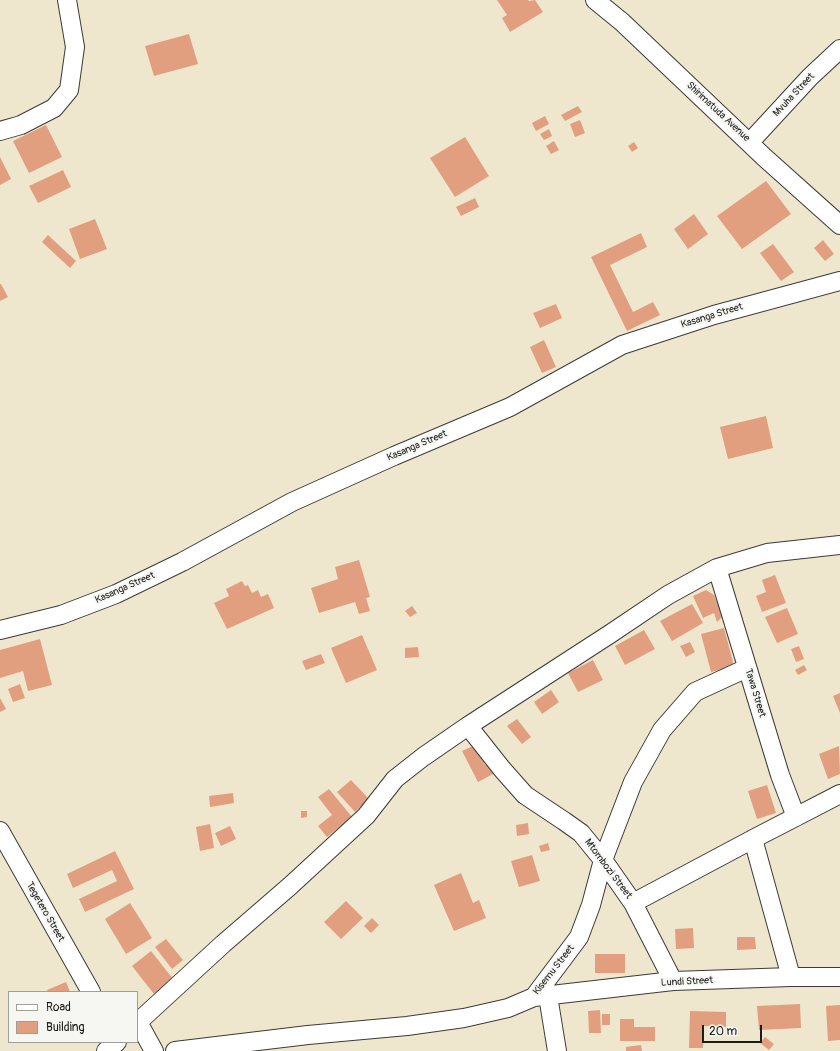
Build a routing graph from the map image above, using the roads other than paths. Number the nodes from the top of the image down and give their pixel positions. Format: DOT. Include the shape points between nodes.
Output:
graph roads {
  1 [pos="67,0"];
  2 [pos="595,0"];
  3 [pos="840,49"];
  4 [pos="0,131"];
  5 [pos="750,142"];
  6 [pos="840,226"];
  7 [pos="840,281"];
  8 [pos="840,546"];
  9 [pos="717,568"];
  10 [pos="0,630"];
  11 [pos="747,668"];
  12 [pos="468,726"];
  13 [pos="840,794"];
  14 [pos="796,817"];
  15 [pos="0,831"];
  16 [pos="753,839"];
  17 [pos="603,860"];
  18 [pos="633,903"];
  19 [pos="840,977"];
  20 [pos="791,978"];
  21 [pos="673,982"];
  22 [pos="90,991"];
  23 [pos="541,996"];
  24 [pos="138,1023"];
  25 [pos="116,1043"];
  26 [pos="106,1051"];
  27 [pos="154,1051"];
  28 [pos="175,1051"];
  29 [pos="557,1051"];
  1 -- 4 [label="street" via="75,47 69,90 54,108 21,125"];
  2 -- 5 [label="street, Shirimatuda Avenue" via="622,22"];
  3 -- 5 [label="street, Mvuha Street" via="810,77"];
  5 -- 6 [label="street, Shirimatuda Avenue"];
  7 -- 10 [label="street, Kasanga Street" via="714,315 622,345 510,407 292,502 182,562 116,594 61,615"];
  8 -- 9 [label="street" via="767,553"];
  9 -- 11 [label="street, Tawa Street"];
  9 -- 12 [label="street" via="668,595"];
  11 -- 14 [label="street, Tawa Street"];
  11 -- 17 [label="street, Kisemu Street" via="695,692 662,730 633,782"];
  12 -- 17 [label="street, Mtombozi Street" via="525,795 581,833"];
  12 -- 24 [label="street" via="395,779 366,816"];
  13 -- 14 [label="street"];
  14 -- 16 [label="street"];
  15 -- 22 [label="street, Tegetero Street"];
  16 -- 18 [label="street"];
  16 -- 20 [label="street"];
  17 -- 18 [label="street, Mtombozi Street"];
  17 -- 23 [label="street, Kisemu Street" via="579,937"];
  18 -- 21 [label="street, Mtombozi Street"];
  19 -- 20 [label="street, Lundi Street"];
  20 -- 21 [label="street, Lundi Street"];
  21 -- 23 [label="street, Lundi Street"];
  23 -- 28 [label="street, Kisemu Street" via="508,1008 464,1018"];
  23 -- 29 [label="street"];
  24 -- 27 [label="street"];
  25 -- 26 [label="street"];
}
